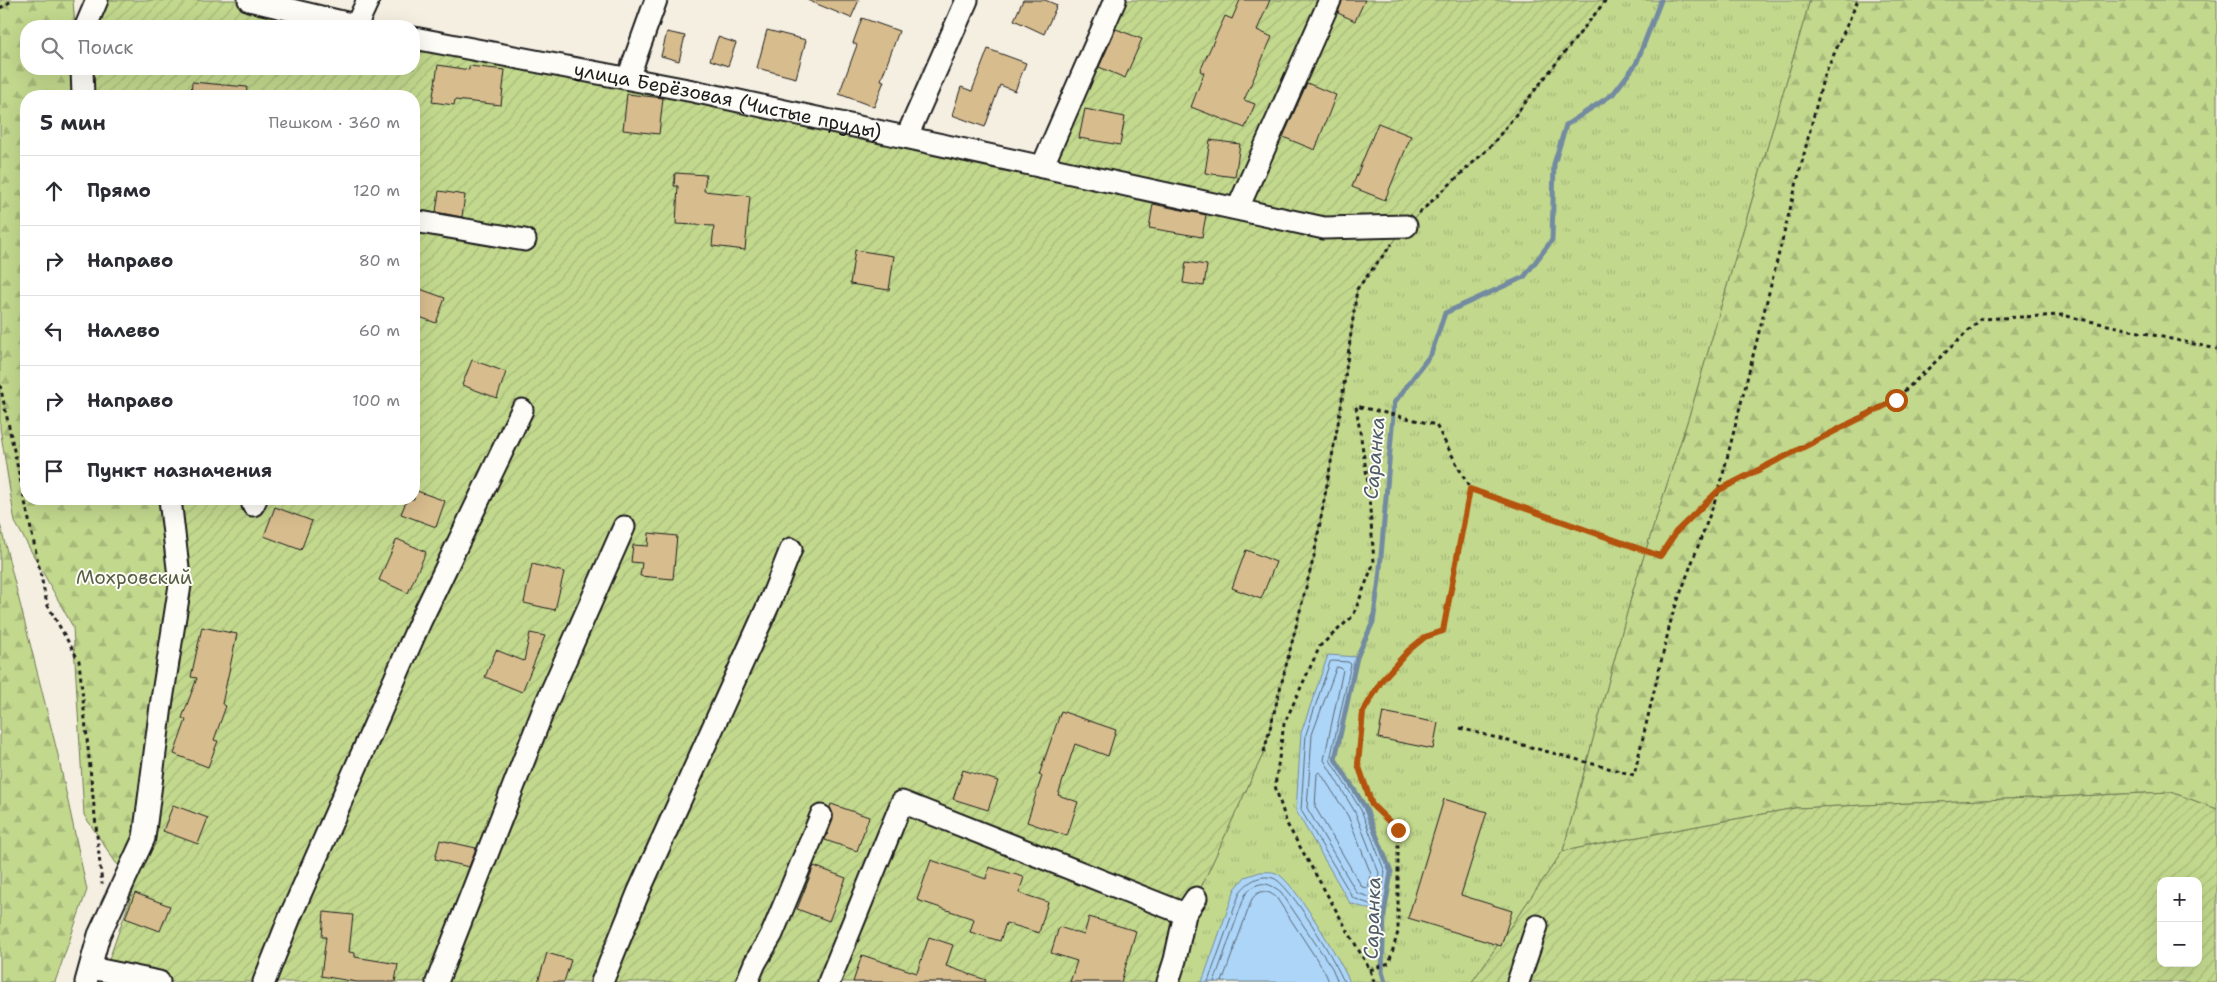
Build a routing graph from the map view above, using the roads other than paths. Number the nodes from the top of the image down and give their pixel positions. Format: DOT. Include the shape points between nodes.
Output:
graph roads {
  1 [pos="97,0"];
  2 [pos="249,0"];
  3 [pos="368,0"];
  4 [pos="656,0"];
  5 [pos="967,0"];
  6 [pos="1115,0"];
  7 [pos="1330,0"];
  8 [pos="89,20"];
  9 [pos="332,20"];
  10 [pos="360,20"];
  11 [pos="420,39"];
  12 [pos="82,75"];
  13 [pos="628,78"];
  14 [pos="83,90"];
  15 [pos="907,136"];
  16 [pos="1042,167"];
  17 [pos="1238,208"];
  18 [pos="420,222"];
  19 [pos="1406,226"];
  20 [pos="525,240"];
  21 [pos="522,410"];
  22 [pos="171,505"];
  23 [pos="624,528"];
  24 [pos="791,549"];
  25 [pos="821,816"];
  26 [pos="1537,926"];
  27 [pos="88,975"];
  28 [pos="159,982"];
  29 [pos="264,982"];
  30 [pos="437,982"];
  31 [pos="602,982"];
  32 [pos="747,982"];
  33 [pos="829,982"];
  34 [pos="1168,982"];
  35 [pos="1518,982"];
  1 -- 8 [label="street"];
  2 -- 9 [label="street"];
  3 -- 10 [label="street"];
  4 -- 13 [label="street"];
  5 -- 15 [label="street"];
  6 -- 16 [label="street"];
  7 -- 17 [label="street"];
  11 -- 13 [label="street, улица Берёзовая (Чистые пруды)"];
  12 -- 14 [label="street"];
  13 -- 15 [label="street, улица Берёзовая (Чистые пруды)"];
  15 -- 16 [label="street, улица Берёзовая (Чистые пруды)"];
  16 -- 17 [label="street, улица Берёзовая (Чистые пруды)"];
  17 -- 19 [label="street, улица Берёзовая (Чистые пруды)" via="1324,228"];
  18 -- 20 [label="street"];
  21 -- 29 [label="street" via="420,622"];
  22 -- 27 [label="street" via="180,585 144,838 99,935"];
  23 -- 30 [label="street" via="545,706"];
  24 -- 31 [label="street"];
  25 -- 32 [label="street" via="772,934"];
  26 -- 35 [label="street"];
  27 -- 28 [label="street"];
  33 -- 34 [label="street" via="902,802 1191,906"];
}
